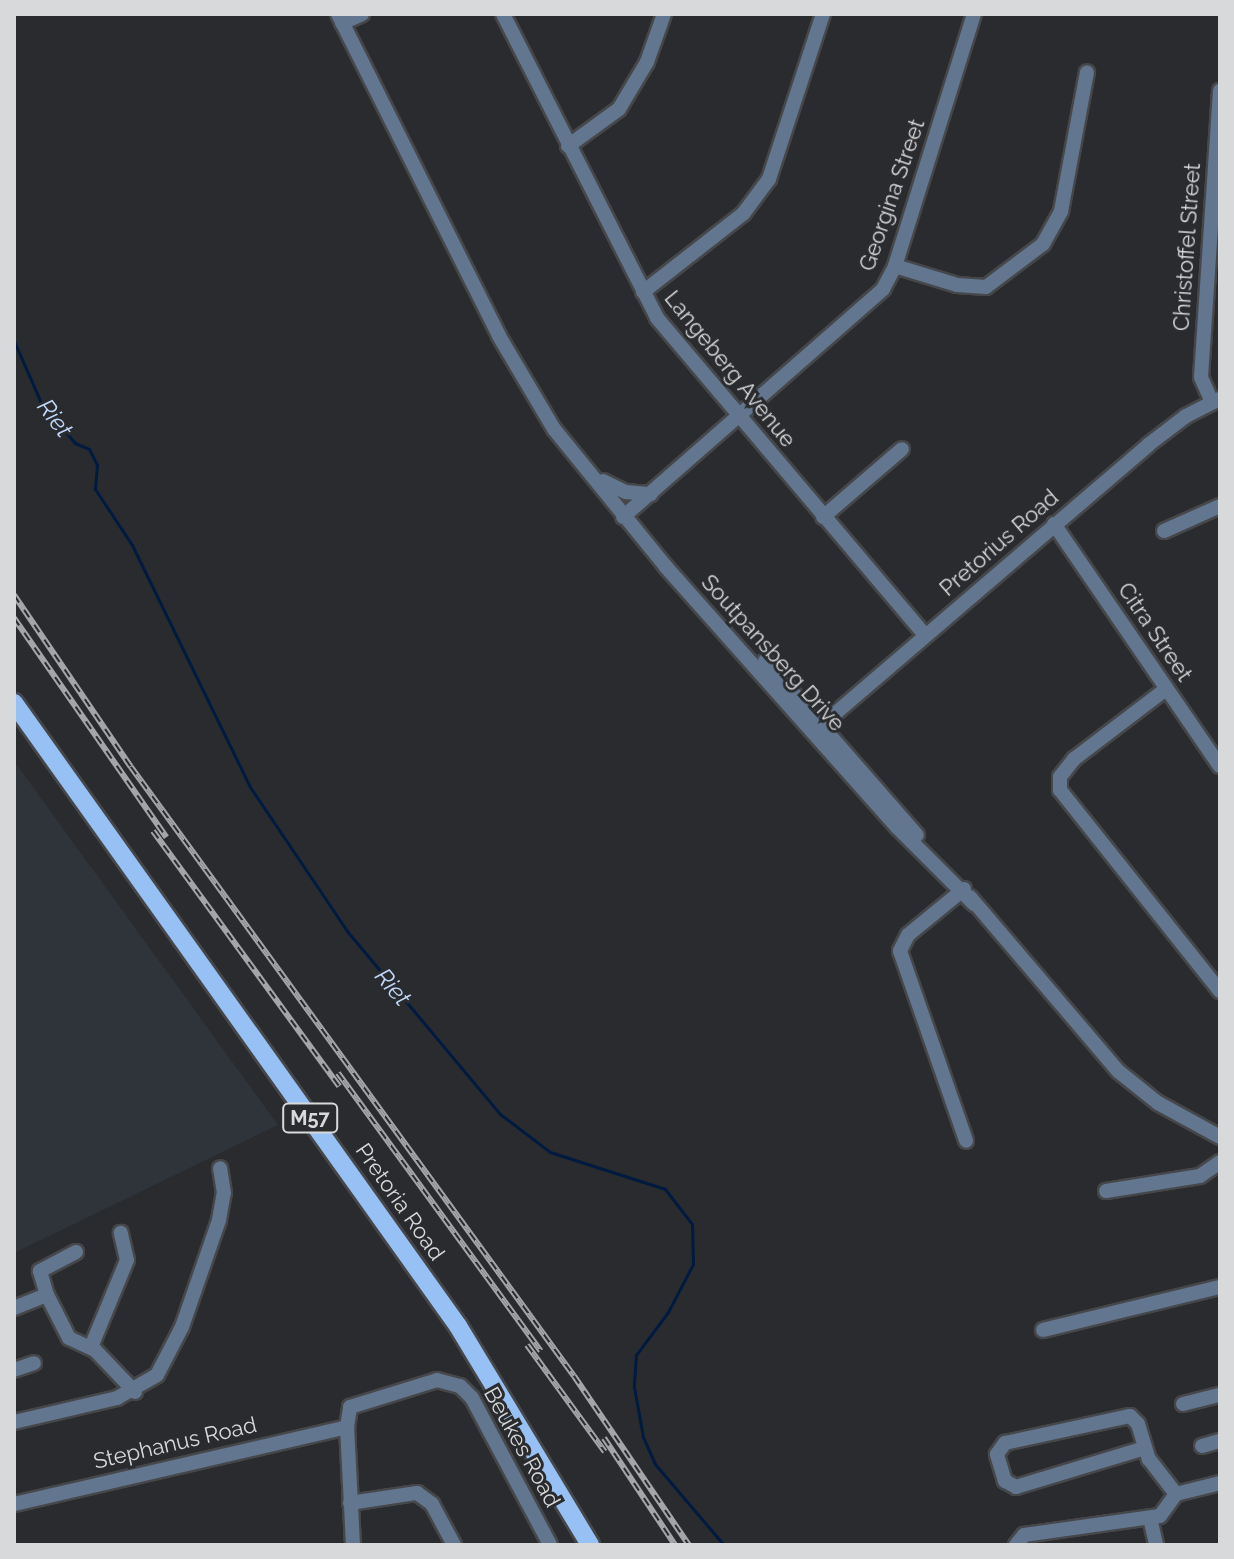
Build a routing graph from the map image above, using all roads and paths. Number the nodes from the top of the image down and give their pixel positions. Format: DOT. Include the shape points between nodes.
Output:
graph roads {
  1 [pos="362,14"];
  2 [pos="503,14"];
  3 [pos="664,14"];
  4 [pos="823,14"];
  5 [pos="974,14"];
  6 [pos="340,19"];
  7 [pos="1087,72"];
  8 [pos="1220,91"];
  9 [pos="568,146"];
  10 [pos="1215,241"];
  11 [pos="895,266"];
  12 [pos="643,292"];
  13 [pos="1216,400"];
  14 [pos="740,418"];
  15 [pos="551,422"];
  16 [pos="902,449"];
  17 [pos="603,481"];
  18 [pos="651,494"];
  19 [pos="1220,506"];
  20 [pos="626,514"];
  21 [pos="823,517"];
  22 [pos="1054,524"];
  23 [pos="1164,531"];
  24 [pos="925,635"];
  25 [pos="1166,689"];
  26 [pos="14,703"];
  27 [pos="818,728"];
  28 [pos="1220,766"];
  29 [pos="961,891"];
  30 [pos="1220,991"];
  31 [pos="1220,1137"];
  32 [pos="966,1141"];
  33 [pos="1220,1162"];
  34 [pos="220,1168"];
  35 [pos="1106,1191"];
  36 [pos="121,1233"];
  37 [pos="76,1252"];
  38 [pos="1220,1287"];
  39 [pos="47,1295"];
  40 [pos="14,1308"];
  41 [pos="1043,1330"];
  42 [pos="91,1347"];
  43 [pos="34,1363"];
  44 [pos="14,1370"];
  45 [pos="135,1392"];
  46 [pos="1220,1395"];
  47 [pos="1183,1404"];
  48 [pos="14,1422"];
  49 [pos="347,1427"];
  50 [pos="1220,1441"];
  51 [pos="1202,1446"];
  52 [pos="1145,1448"];
  53 [pos="1220,1483"];
  54 [pos="1176,1494"];
  55 [pos="350,1503"];
  56 [pos="14,1504"];
  57 [pos="1150,1518"];
  58 [pos="353,1545"];
  59 [pos="454,1545"];
  60 [pos="550,1545"];
  61 [pos="590,1545"];
  62 [pos="1016,1545"];
  63 [pos="1156,1545"];
  1 -- 6 [label="street"];
  2 -- 9 [label="street, Langeberg Avenue"];
  3 -- 9 [label="street" via="647,62 619,109"];
  4 -- 12 [label="street" via="778,160 756,199 695,256"];
  5 -- 11 [label="street, Georgina Street"];
  6 -- 15 [label="street, Soutpansberg Drive" via="499,336"];
  7 -- 11 [label="street" via="1061,211 1043,244 986,287 957,285"];
  8 -- 10 [label="street, Christoffel Street"];
  9 -- 12 [label="street, Langeberg Avenue"];
  10 -- 13 [label="street, Christoffel Street" via="1201,377"];
  11 -- 14 [label="street, Georgina Street" via="877,296"];
  12 -- 14 [label="street, Langeberg Avenue" via="657,318"];
  13 -- 22 [label="street, Pretorius Road" via="1176,422"];
  14 -- 18 [label="street, Georgina Street"];
  14 -- 21 [label="street, Langeberg Avenue"];
  15 -- 17 [label="street, Soutpansberg Drive"];
  15 -- 20 [label="street, Soutpansberg Drive"];
  16 -- 21 [label="street"];
  17 -- 18 [label="street" via="626,492"];
  17 -- 20 [label="street, Soutpansberg Drive"];
  18 -- 20 [label="street, Georgina Street"];
  19 -- 23 [label="street"];
  20 -- 27 [label="street, Soutpansberg Drive"];
  21 -- 24 [label="street, Langeberg Avenue"];
  22 -- 24 [label="street, Pretorius Road"];
  22 -- 25 [label="street, Citra Street"];
  24 -- 27 [label="street, Pretorius Road"];
  25 -- 28 [label="street, Citra Street"];
  25 -- 30 [label="street" via="1074,759 1060,777 1060,790"];
  26 -- 61 [label="main road, Pretoria Road / M57" via="458,1326"];
  27 -- 29 [label="street, Soutpansberg Drive"];
  29 -- 31 [label="street, Soutpansberg Drive" via="1118,1071 1166,1109"];
  29 -- 32 [label="street" via="908,935 900,951"];
  33 -- 35 [label="street" via="1200,1176"];
  34 -- 45 [label="street" via="222,1207 182,1327 157,1375"];
  36 -- 42 [label="street" via="127,1260"];
  37 -- 39 [label="street" via="40,1271"];
  38 -- 41 [label="street"];
  39 -- 40 [label="street"];
  39 -- 42 [label="street" via="63,1331"];
  42 -- 45 [label="street"];
  43 -- 44 [label="street"];
  45 -- 48 [label="street"];
  46 -- 47 [label="street"];
  49 -- 55 [label="street"];
  49 -- 56 [label="street, Stephanus Road"];
  49 -- 60 [label="street, Beukes Road" via="356,1401 437,1380 460,1386 485,1420"];
  50 -- 51 [label="street"];
  52 -- 52 [label="street" via="1016,1487 1006,1484 997,1454 1011,1442 1127,1416 1135,1419"];
  52 -- 54 [label="street"];
  53 -- 54 [label="street"];
  54 -- 57 [label="street" via="1167,1513"];
  55 -- 58 [label="street"];
  55 -- 59 [label="street" via="417,1493 432,1504"];
  57 -- 62 [label="street" via="1024,1535"];
  57 -- 63 [label="street"];
}
